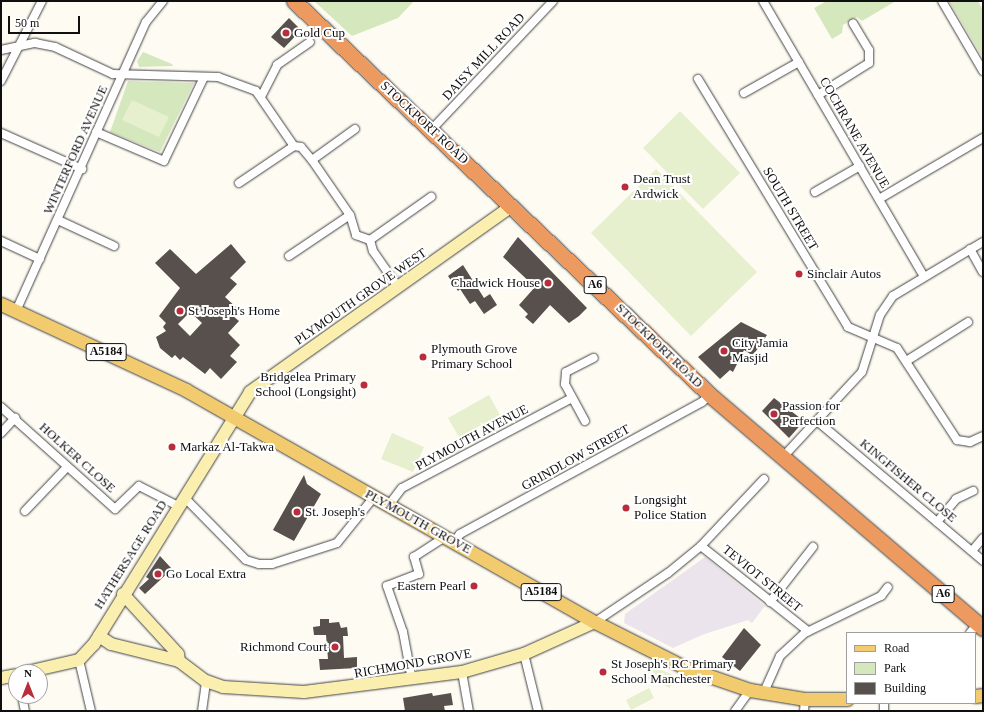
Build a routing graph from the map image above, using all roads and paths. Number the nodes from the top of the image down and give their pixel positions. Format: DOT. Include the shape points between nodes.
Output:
graph roads {
  1 [pos="42,1"];
  2 [pos="163,1"];
  3 [pos="294,1"];
  4 [pos="553,1"];
  5 [pos="763,1"];
  6 [pos="942,1"];
  7 [pos="853,23"];
  8 [pos="310,42"];
  9 [pos="21,44"];
  10 [pos="1,50"];
  11 [pos="799,62"];
  12 [pos="983,71"];
  13 [pos="122,75"];
  14 [pos="204,77"];
  15 [pos="698,79"];
  16 [pos="1,81"];
  17 [pos="744,93"];
  18 [pos="262,95"];
  19 [pos="818,95"];
  20 [pos="355,129"];
  21 [pos="432,129"];
  22 [pos="96,132"];
  23 [pos="1,133"];
  24 [pos="983,138"];
  25 [pos="294,146"];
  26 [pos="312,160"];
  27 [pos="860,166"];
  28 [pos="82,169"];
  29 [pos="239,183"];
  30 [pos="815,192"];
  31 [pos="431,197"];
  32 [pos="879,199"];
  33 [pos="512,206"];
  34 [pos="350,215"];
  35 [pos="58,220"];
  36 [pos="370,240"];
  37 [pos="1,241"];
  38 [pos="983,242"];
  39 [pos="114,246"];
  40 [pos="970,250"];
  41 [pos="289,256"];
  42 [pos="40,259"];
  43 [pos="983,272"];
  44 [pos="924,276"];
  45 [pos="398,287"];
  46 [pos="1,304"];
  47 [pos="16,311"];
  48 [pos="968,322"];
  49 [pos="874,338"];
  50 [pos="594,358"];
  51 [pos="908,360"];
  52 [pos="710,395"];
  53 [pos="572,398"];
  54 [pos="1,407"];
  55 [pos="233,417"];
  56 [pos="15,418"];
  57 [pos="585,421"];
  58 [pos="817,421"];
  59 [pos="1,433"];
  60 [pos="983,436"];
  61 [pos="782,458"];
  62 [pos="67,467"];
  63 [pos="764,479"];
  64 [pos="973,491"];
  65 [pos="374,497"];
  66 [pos="181,502"];
  67 [pos="388,505"];
  68 [pos="25,511"];
  69 [pos="937,522"];
  70 [pos="983,538"];
  71 [pos="450,540"];
  72 [pos="701,546"];
  73 [pos="813,547"];
  74 [pos="972,551"];
  75 [pos="983,560"];
  76 [pos="888,587"];
  77 [pos="123,594"];
  78 [pos="770,602"];
  79 [pos="595,622"];
  80 [pos="977,628"];
  81 [pos="808,631"];
  82 [pos="99,636"];
  83 [pos="524,654"];
  84 [pos="79,660"];
  85 [pos="179,661"];
  86 [pos="48,667"];
  87 [pos="462,672"];
  88 [pos="412,680"];
  89 [pos="206,681"];
  90 [pos="750,690"];
  91 [pos="764,692"];
  92 [pos="846,699"];
  93 [pos="804,705"];
  94 [pos="91,711"];
  95 [pos="202,711"];
  96 [pos="469,711"];
  97 [pos="538,711"];
  98 [pos="735,711"];
  1 -- 9 [label="street"];
  2 -- 13 [label="street, WINTERFORD AVENUE" via="146,22"];
  3 -- 21 [label="highway, STOCKPORT ROAD / A6"];
  4 -- 21 [label="street, DAISY MILL ROAD"];
  5 -- 11 [label="street, COCHRANE AVENUE"];
  6 -- 12 [label="street"];
  7 -- 19 [label="street" via="869,50 869,63"];
  8 -- 18 [label="street" via="277,65"];
  9 -- 10 [label="street"];
  9 -- 13 [label="street" via="55,47 112,74"];
  9 -- 16 [label="street"];
  11 -- 17 [label="street"];
  11 -- 19 [label="street, COCHRANE AVENUE"];
  13 -- 14 [label="street"];
  13 -- 22 [label="street, WINTERFORD AVENUE"];
  14 -- 18 [label="street" via="228,79"];
  14 -- 22 [label="street" via="164,161"];
  15 -- 49 [label="street, SOUTH STREET" via="842,318 854,332"];
  18 -- 25 [label="street"];
  19 -- 27 [label="street, COCHRANE AVENUE"];
  20 -- 26 [label="street"];
  21 -- 33 [label="highway, STOCKPORT ROAD / A6"];
  22 -- 28 [label="street, WINTERFORD AVENUE"];
  23 -- 28 [label="street"];
  24 -- 32 [label="street"];
  25 -- 26 [label="street" via="301,147"];
  25 -- 29 [label="street"];
  26 -- 34 [label="street"];
  27 -- 30 [label="street"];
  27 -- 32 [label="street, COCHRANE AVENUE"];
  28 -- 35 [label="street, WINTERFORD AVENUE"];
  31 -- 36 [label="street"];
  32 -- 44 [label="street, COCHRANE AVENUE"];
  33 -- 45 [label="street, PLYMOUTH GROVE WEST"];
  33 -- 52 [label="highway, STOCKPORT ROAD / A6"];
  34 -- 36 [label="street" via="356,235"];
  34 -- 41 [label="street"];
  35 -- 39 [label="street"];
  35 -- 42 [label="street, WINTERFORD AVENUE"];
  36 -- 45 [label="street" via="373,251"];
  37 -- 42 [label="street"];
  38 -- 40 [label="street"];
  40 -- 43 [label="street"];
  40 -- 44 [label="street"];
  42 -- 47 [label="street, WINTERFORD AVENUE"];
  44 -- 49 [label="street" via="893,296 885,306"];
  45 -- 55 [label="street, PLYMOUTH GROVE WEST" via="250,392"];
  46 -- 47 [label="main road, PLYMOUTH GROVE / A5184"];
  47 -- 55 [label="main road, PLYMOUTH GROVE / A5184" via="146,370"];
  48 -- 51 [label="street"];
  49 -- 51 [label="street, SOUTH STREET" via="897,348"];
  49 -- 58 [label="street" via="862,372"];
  50 -- 53 [label="street" via="566,372 565,384"];
  51 -- 60 [label="street, SOUTH STREET" via="949,431 964,443"];
  52 -- 61 [label="highway, STOCKPORT ROAD / A6"];
  52 -- 71 [label="street, GRINDLOW STREET" via="704,401"];
  53 -- 57 [label="street"];
  53 -- 67 [label="street, PLYMOUTH AVENUE" via="402,488"];
  54 -- 56 [label="street, HOLKER CLOSE"];
  55 -- 65 [label="main road, PLYMOUTH GROVE / A5184"];
  55 -- 66 [label="street, HATHERSAGE ROAD"];
  56 -- 59 [label="street"];
  56 -- 62 [label="street, HOLKER CLOSE"];
  58 -- 61 [label="street"];
  58 -- 69 [label="street, KINGFISHER CLOSE"];
  61 -- 80 [label="highway, STOCKPORT ROAD / A6"];
  62 -- 66 [label="street, HOLKER CLOSE" via="115,508 139,486"];
  62 -- 68 [label="street"];
  63 -- 72 [label="street, RICHMOND GROVE"];
  64 -- 69 [label="street" via="956,499"];
  65 -- 66 [label="street" via="337,543 272,564 258,564 246,560"];
  65 -- 67 [label="main road, PLYMOUTH GROVE / A5184"];
  66 -- 77 [label="street, HATHERSAGE ROAD"];
  67 -- 71 [label="main road, PLYMOUTH GROVE / A5184"];
  69 -- 74 [label="street, KINGFISHER CLOSE"];
  70 -- 74 [label="street"];
  71 -- 79 [label="main road, PLYMOUTH GROVE / A5184"];
  71 -- 88 [label="street, GRINDLOW STREET" via="414,558 419,574 387,586 403,632"];
  72 -- 78 [label="street, TEVIOT STREET"];
  72 -- 79 [label="street, RICHMOND GROVE" via="668,573"];
  73 -- 78 [label="street"];
  74 -- 75 [label="street, KINGFISHER CLOSE"];
  76 -- 81 [label="street" via="881,596"];
  77 -- 82 [label="street, HATHERSAGE ROAD"];
  77 -- 85 [label="street, RICHMOND GROVE" via="178,654"];
  78 -- 81 [label="street, TEVIOT STREET"];
  79 -- 83 [label="street, RICHMOND GROVE"];
  79 -- 90 [label="main road, PLYMOUTH GROVE / A5184" via="686,668"];
  81 -- 91 [label="street" via="780,656"];
  82 -- 84 [label="street, HATHERSAGE ROAD"];
  82 -- 85 [label="street, RICHMOND GROVE" via="111,644"];
  83 -- 87 [label="street, RICHMOND GROVE"];
  83 -- 97 [label="street"];
  84 -- 86 [label="street"];
  84 -- 94 [label="street"];
  85 -- 89 [label="street, RICHMOND GROVE"];
  87 -- 88 [label="street, RICHMOND GROVE"];
  87 -- 96 [label="street"];
  88 -- 89 [label="street, RICHMOND GROVE" via="304,692 241,691"];
  89 -- 95 [label="street"];
  90 -- 91 [label="main road, PLYMOUTH GROVE / A5184"];
  90 -- 98 [label="street"];
  91 -- 93 [label="main road, PLYMOUTH GROVE / A5184"];
  92 -- 93 [label="main road, PLYMOUTH GROVE / A5184"];
}
